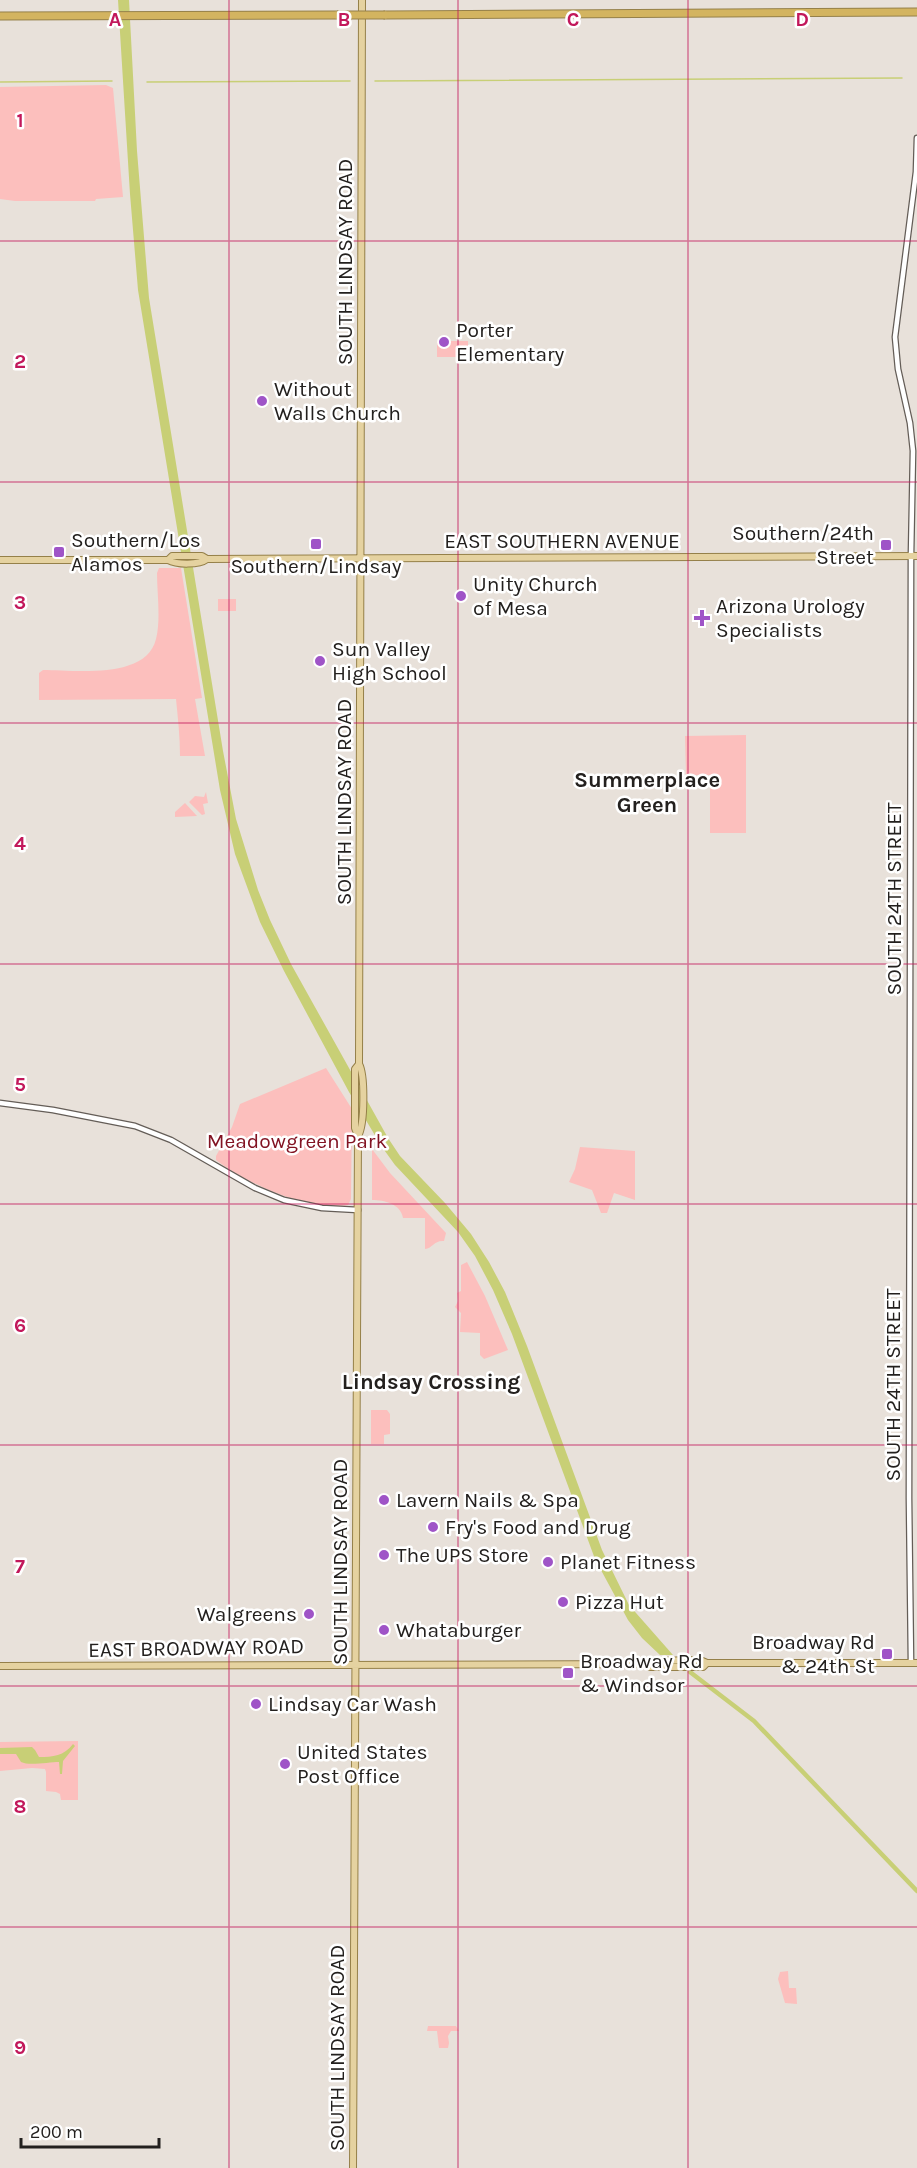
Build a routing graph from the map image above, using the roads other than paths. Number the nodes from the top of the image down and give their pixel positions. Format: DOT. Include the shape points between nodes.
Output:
graph roads {
  1 [pos="362,0"];
  2 [pos="917,12"];
  3 [pos="0,16"];
  4 [pos="917,138"];
  5 [pos="914,556"];
  6 [pos="361,559"];
  7 [pos="0,561"];
  8 [pos="359,1064"];
  9 [pos="0,1103"];
  10 [pos="358,1136"];
  11 [pos="358,1210"];
  12 [pos="914,1663"];
  13 [pos="357,1664"];
  14 [pos="644,1664"];
  15 [pos="707,1664"];
  16 [pos="0,1666"];
  17 [pos="353,2168"];
  1 -- 6 [label="main road, SOUTH LINDSAY ROAD"];
  2 -- 3 [label="highway, bridge"];
  4 -- 5 [label="street, SOUTH 24TH STREET" via="895,337 913,452"];
  5 -- 6 [label="main road, EAST SOUTHERN AVENUE"];
  5 -- 12 [label="street, SOUTH 24TH STREET" via="909,1498"];
  6 -- 7 [label="main road, EAST SOUTHERN AVENUE"];
  6 -- 8 [label="main road, SOUTH LINDSAY ROAD"];
  8 -- 10 [label="main road, SOUTH LINDSAY ROAD" via="362,1129"];
  8 -- 10 [label="main road, SOUTH LINDSAY ROAD" via="355,1069"];
  9 -- 11 [label="street" via="135,1126 171,1140 245,1183 284,1200 322,1209"];
  10 -- 11 [label="main road, SOUTH LINDSAY ROAD"];
  11 -- 13 [label="main road, SOUTH LINDSAY ROAD"];
  12 -- 15 [label="main road, EAST BROADWAY ROAD"];
  13 -- 14 [label="main road, EAST BROADWAY ROAD"];
  13 -- 16 [label="main road, EAST BROADWAY ROAD"];
  13 -- 17 [label="main road, SOUTH LINDSAY ROAD"];
  14 -- 15 [label="main road, EAST BROADWAY ROAD"];
  14 -- 15 [label="main road, EAST BROADWAY ROAD" via="649,1660 700,1660"];
}
